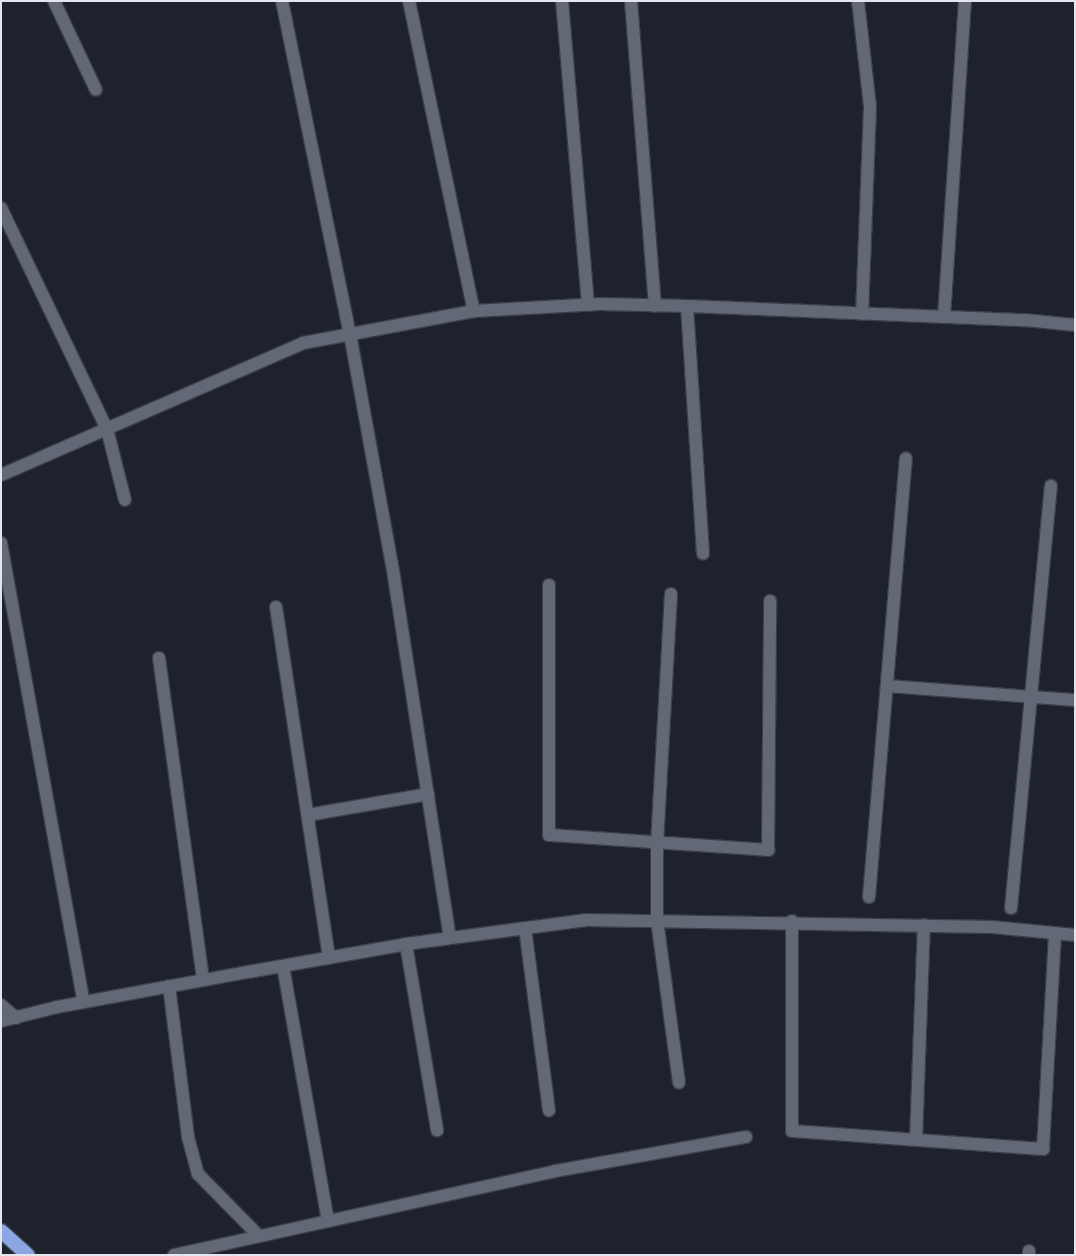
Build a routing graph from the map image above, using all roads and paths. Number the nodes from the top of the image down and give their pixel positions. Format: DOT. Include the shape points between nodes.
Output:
graph roads {
  1 [pos="54,1"];
  2 [pos="282,1"];
  3 [pos="409,1"];
  4 [pos="562,1"];
  5 [pos="631,1"];
  6 [pos="858,1"];
  7 [pos="965,1"];
  8 [pos="96,90"];
  9 [pos="1,208"];
  10 [pos="588,304"];
  11 [pos="655,306"];
  12 [pos="687,306"];
  13 [pos="474,311"];
  14 [pos="862,314"];
  15 [pos="944,317"];
  16 [pos="1075,325"];
  17 [pos="350,334"];
  18 [pos="107,429"];
  19 [pos="906,459"];
  20 [pos="1,474"];
  21 [pos="1051,486"];
  22 [pos="125,500"];
  23 [pos="1,544"];
  24 [pos="703,553"];
  25 [pos="549,585"];
  26 [pos="671,594"];
  27 [pos="770,601"];
  28 [pos="276,607"];
  29 [pos="159,658"];
  30 [pos="887,686"];
  31 [pos="1031,696"];
  32 [pos="1075,700"];
  33 [pos="428,794"];
  34 [pos="308,815"];
  35 [pos="657,842"];
  36 [pos="869,897"];
  37 [pos="1011,908"];
  38 [pos="657,920"];
  39 [pos="792,921"];
  40 [pos="924,925"];
  41 [pos="525,928"];
  42 [pos="1055,934"];
  43 [pos="1075,936"];
  44 [pos="450,938"];
  45 [pos="406,944"];
  46 [pos="329,958"];
  47 [pos="283,966"];
  48 [pos="203,980"];
  49 [pos="169,986"];
  50 [pos="84,1002"];
  51 [pos="1,1005"];
  52 [pos="16,1018"];
  53 [pos="1,1021"];
  54 [pos="678,1083"];
  55 [pos="550,1110"];
  56 [pos="437,1130"];
  57 [pos="746,1137"];
  58 [pos="916,1140"];
  59 [pos="328,1221"];
  60 [pos="1,1231"];
  61 [pos="259,1236"];
  62 [pos="28,1255"];
  63 [pos="174,1255"];
  1 -- 8 [label="street"];
  2 -- 17 [label="street"];
  3 -- 13 [label="street"];
  4 -- 10 [label="street"];
  5 -- 11 [label="street"];
  6 -- 14 [label="street" via="870,108"];
  7 -- 15 [label="street"];
  9 -- 18 [label="street"];
  10 -- 11 [label="street"];
  10 -- 13 [label="street"];
  11 -- 12 [label="street"];
  12 -- 14 [label="street"];
  12 -- 24 [label="street"];
  13 -- 17 [label="street"];
  14 -- 15 [label="street"];
  15 -- 16 [label="street"];
  17 -- 18 [label="street" via="303,343"];
  17 -- 33 [label="street" via="394,577"];
  18 -- 20 [label="street"];
  18 -- 22 [label="street"];
  19 -- 30 [label="street"];
  21 -- 31 [label="street"];
  23 -- 50 [label="street"];
  25 -- 35 [label="street" via="549,835"];
  26 -- 35 [label="street"];
  27 -- 35 [label="street" via="768,850"];
  28 -- 34 [label="street"];
  29 -- 48 [label="street"];
  30 -- 31 [label="street"];
  30 -- 36 [label="street"];
  31 -- 32 [label="street"];
  31 -- 37 [label="street"];
  33 -- 34 [label="street"];
  33 -- 44 [label="street"];
  34 -- 46 [label="street"];
  35 -- 38 [label="street"];
  38 -- 39 [label="street"];
  38 -- 41 [label="street" via="586,920"];
  38 -- 54 [label="street"];
  39 -- 40 [label="street"];
  39 -- 58 [label="street" via="792,1130"];
  40 -- 42 [label="street"];
  40 -- 58 [label="street"];
  41 -- 44 [label="street"];
  41 -- 55 [label="street"];
  42 -- 43 [label="street"];
  42 -- 58 [label="street" via="1043,1149"];
  44 -- 45 [label="street"];
  45 -- 46 [label="street"];
  45 -- 56 [label="street"];
  46 -- 47 [label="street"];
  47 -- 48 [label="street"];
  47 -- 59 [label="street"];
  48 -- 49 [label="street"];
  49 -- 50 [label="street"];
  49 -- 61 [label="street" via="188,1137 198,1174"];
  50 -- 52 [label="street"];
  51 -- 52 [label="street"];
  52 -- 53 [label="street"];
  57 -- 59 [label="street" via="555,1171"];
  59 -- 61 [label="street"];
  60 -- 62 [label="highway"];
  61 -- 63 [label="street"];
}
